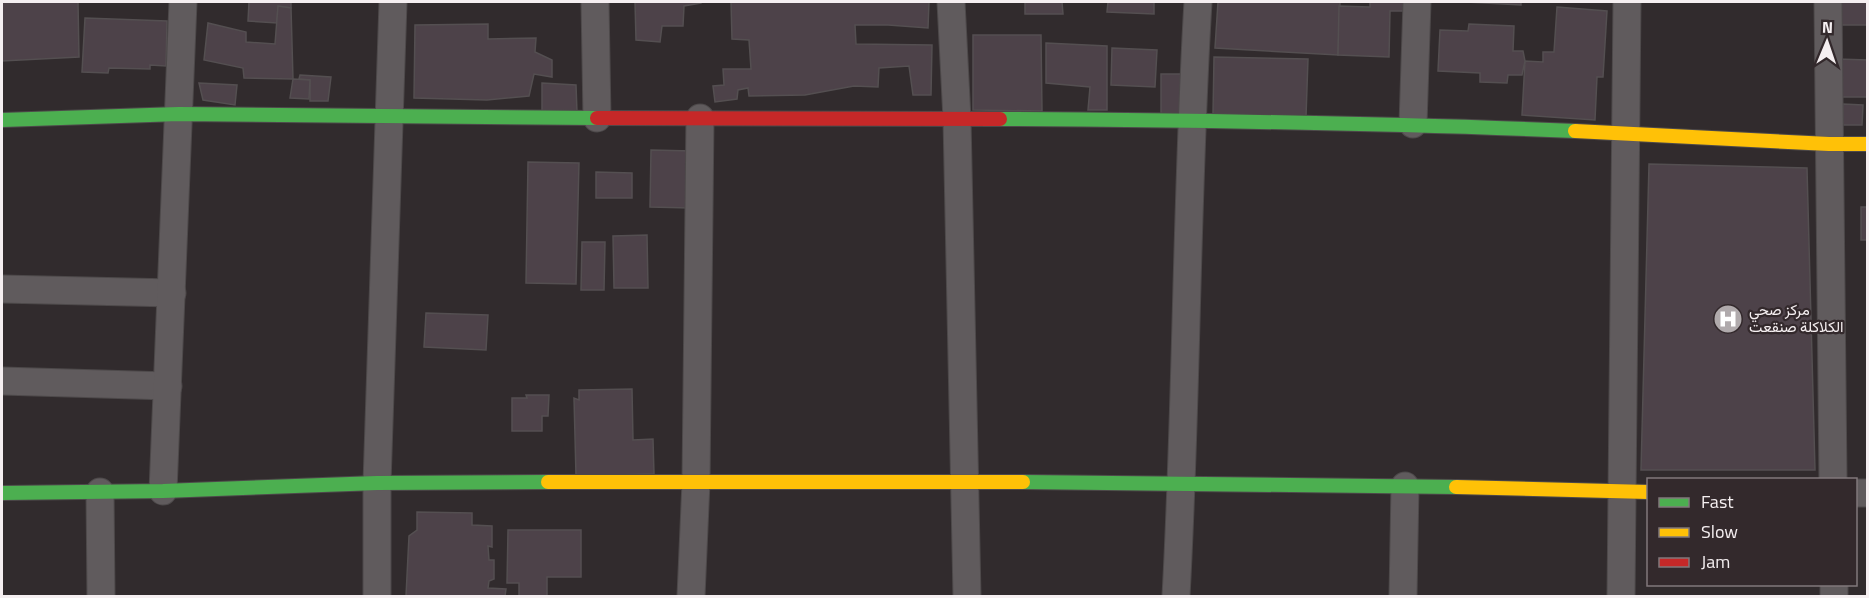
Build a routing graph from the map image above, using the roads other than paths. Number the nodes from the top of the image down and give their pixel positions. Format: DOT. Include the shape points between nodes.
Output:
graph roads {
  1 [pos="183,2"];
  2 [pos="393,2"];
  3 [pos="595,2"];
  4 [pos="951,2"];
  5 [pos="1198,2"];
  6 [pos="1417,2"];
  7 [pos="1627,2"];
  8 [pos="1828,2"];
  9 [pos="179,114"];
  10 [pos="389,117"];
  11 [pos="597,118"];
  12 [pos="700,118"];
  13 [pos="957,119"];
  14 [pos="2,120"];
  15 [pos="1191,120"];
  16 [pos="1413,124"];
  17 [pos="1626,133"];
  18 [pos="1829,144"];
  19 [pos="1868,144"];
  20 [pos="2,289"];
  21 [pos="172,293"];
  22 [pos="2,381"];
  23 [pos="168,386"];
  24 [pos="1833,478"];
  25 [pos="964,481"];
  26 [pos="696,482"];
  27 [pos="1182,482"];
  28 [pos="377,483"];
  29 [pos="1405,486"];
  30 [pos="163,490"];
  31 [pos="100,492"];
  32 [pos="1636,492"];
  33 [pos="2,493"];
  34 [pos="101,597"];
  35 [pos="377,597"];
  36 [pos="692,597"];
  37 [pos="967,597"];
  38 [pos="1176,597"];
  39 [pos="1402,597"];
  40 [pos="1621,597"];
  1 -- 9 [label="street"];
  2 -- 10 [label="street"];
  3 -- 11 [label="street"];
  4 -- 13 [label="street"];
  5 -- 15 [label="street"];
  6 -- 16 [label="street"];
  7 -- 17 [label="street"];
  8 -- 18 [label="street"];
  9 -- 10 [label="street"];
  9 -- 14 [label="street"];
  9 -- 21 [label="street"];
  10 -- 11 [label="street"];
  10 -- 28 [label="street"];
  11 -- 12 [label="street"];
  12 -- 13 [label="street"];
  12 -- 26 [label="street"];
  13 -- 15 [label="street"];
  13 -- 25 [label="street"];
  15 -- 16 [label="street"];
  15 -- 27 [label="street"];
  16 -- 17 [label="street"];
  17 -- 18 [label="street"];
  17 -- 32 [label="street"];
  18 -- 19 [label="street"];
  18 -- 24 [label="street"];
  20 -- 21 [label="street"];
  21 -- 23 [label="street"];
  22 -- 23 [label="street"];
  23 -- 30 [label="street"];
  25 -- 26 [label="street"];
  25 -- 27 [label="street"];
  25 -- 37 [label="street"];
  26 -- 28 [label="street"];
  26 -- 36 [label="street"];
  27 -- 29 [label="street"];
  27 -- 38 [label="street"];
  28 -- 30 [label="street"];
  28 -- 35 [label="street"];
  29 -- 32 [label="street"];
  29 -- 39 [label="street"];
  30 -- 31 [label="street"];
  31 -- 33 [label="street"];
  31 -- 34 [label="street"];
  32 -- 40 [label="street"];
}
